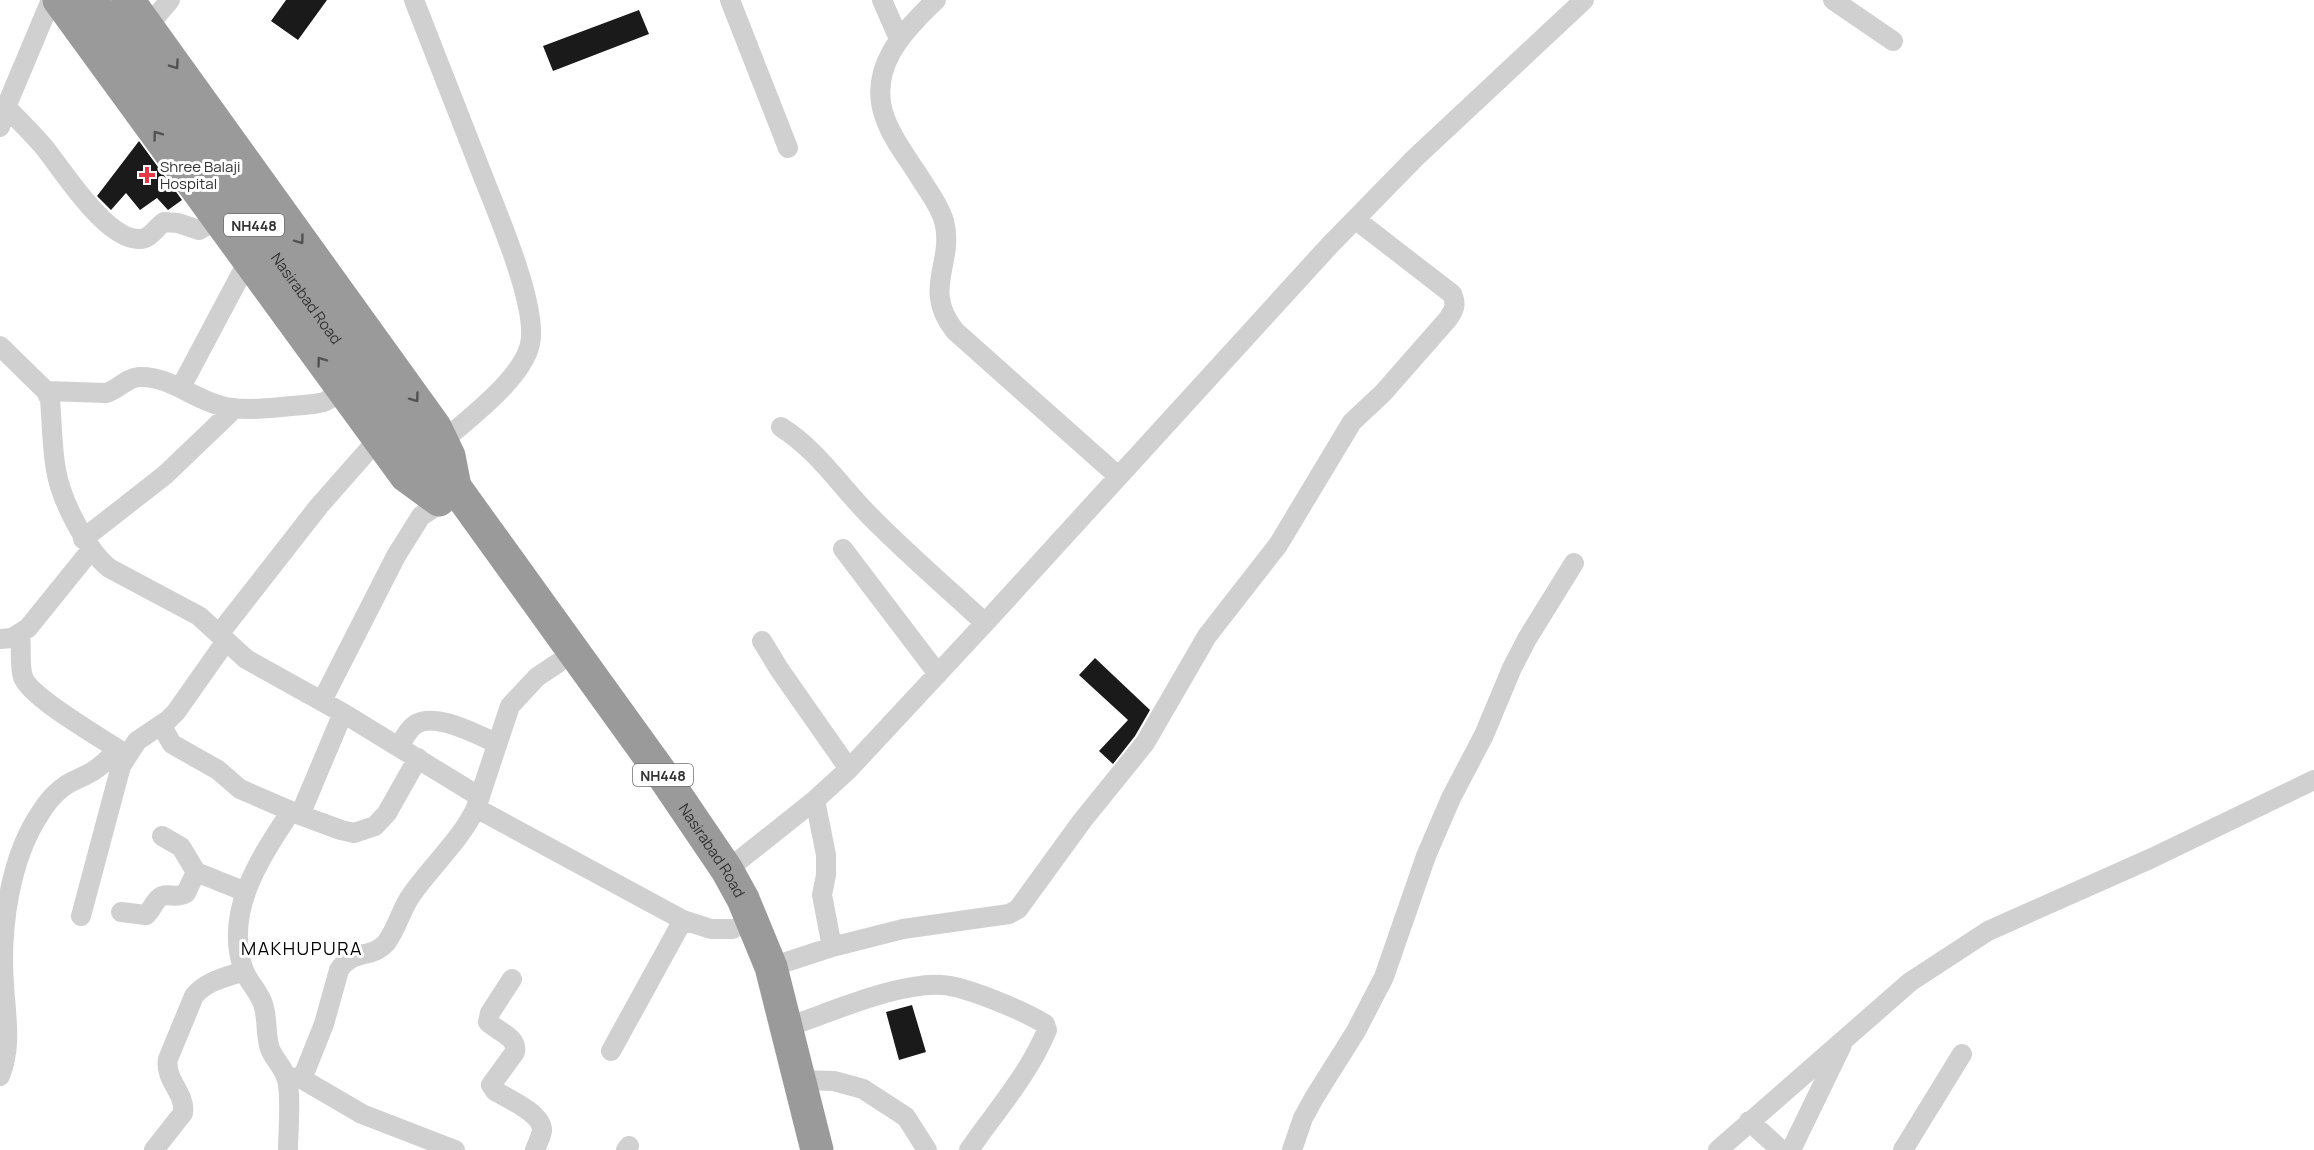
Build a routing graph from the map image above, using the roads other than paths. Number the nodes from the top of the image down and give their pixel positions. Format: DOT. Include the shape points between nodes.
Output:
graph roads {
  1 [pos="51,0"];
  2 [pos="59,0"];
  3 [pos="91,0"];
  4 [pos="128,0"];
  5 [pos="170,0"];
  6 [pos="414,0"];
  7 [pos="730,0"];
  8 [pos="882,0"];
  9 [pos="936,0"];
  10 [pos="1584,0"];
  11 [pos="1833,0"];
  12 [pos="137,38"];
  13 [pos="899,39"];
  14 [pos="1893,41"];
  15 [pos="6,107"];
  16 [pos="0,127"];
  17 [pos="788,148"];
  18 [pos="1355,219"];
  19 [pos="218,220"];
  20 [pos="248,261"];
  21 [pos="0,346"];
  22 [pos="181,387"];
  23 [pos="46,391"];
  24 [pos="343,392"];
  25 [pos="235,408"];
  26 [pos="781,427"];
  27 [pos="378,439"];
  28 [pos="430,445"];
  29 [pos="1118,476"];
  30 [pos="445,497"];
  31 [pos="87,544"];
  32 [pos="843,549"];
  33 [pos="1574,563"];
  34 [pos="986,623"];
  35 [pos="20,635"];
  36 [pos="223,638"];
  37 [pos="0,639"];
  38 [pos="762,641"];
  39 [pos="558,663"];
  40 [pos="938,674"];
  41 [pos="322,701"];
  42 [pos="343,713"];
  43 [pos="161,725"];
  44 [pos="497,743"];
  45 [pos="399,747"];
  46 [pos="122,752"];
  47 [pos="418,759"];
  48 [pos="849,769"];
  49 [pos="2314,780"];
  50 [pos="815,800"];
  51 [pos="478,802"];
  52 [pos="296,813"];
  53 [pos="162,836"];
  54 [pos="727,870"];
  55 [pos="196,872"];
  56 [pos="246,892"];
  57 [pos="121,912"];
  58 [pos="81,916"];
  59 [pos="683,920"];
  60 [pos="733,929"];
  61 [pos="832,947"];
  62 [pos="771,967"];
  63 [pos="244,971"];
  64 [pos="512,979"];
  65 [pos="787,1028"];
  66 [pos="1846,1037"];
  67 [pos="611,1051"];
  68 [pos="1962,1054"];
  69 [pos="0,1076"];
  70 [pos="294,1078"];
  71 [pos="799,1080"];
  72 [pos="1749,1121"];
  73 [pos="154,1150"];
  74 [pos="288,1150"];
  75 [pos="455,1150"];
  76 [pos="535,1150"];
  77 [pos="796,1150"];
  78 [pos="817,1150"];
  79 [pos="927,1150"];
  80 [pos="969,1150"];
  81 [pos="1292,1150"];
  82 [pos="1718,1150"];
  83 [pos="1781,1150"];
  84 [pos="1791,1150"];
  85 [pos="1903,1150"];
  1 -- 15 [label="street"];
  19 -- 2 [label="highway, one-way"];
  3 -- 12 [label="highway, Nasirabad Road / NH448"];
  4 -- 12 [label="highway"];
  5 -- 12 [label="street"];
  6 -- 28 [label="street" via="509,244 531,324 531,344 508,382"];
  7 -- 17 [label="street"];
  8 -- 13 [label="street"];
  9 -- 13 [label="street"];
  10 -- 18 [label="street"];
  11 -- 14 [label="street"];
  12 -- 28 [label="highway, Nasirabad Road / NH448"];
  13 -- 29 [label="street" via="886,59 880,100 895,139 944,220 946,237 939,304 945,318"];
  15 -- 16 [label="street"];
  15 -- 19 [label="street" via="102,218 125,236 145,239 164,222 199,230"];
  18 -- 29 [label="street"];
  18 -- 61 [label="street" via="1452,294 1454,309 1383,393 1352,422 1278,544 1207,636 1145,743 1082,820 1018,909 1009,914 903,929"];
  19 -- 20 [label="highway"];
  20 -- 22 [label="street"];
  24 -- 20 [label="highway, one-way"];
  21 -- 23 [label="street"];
  22 -- 23 [label="street" via="145,377 127,381 106,393"];
  22 -- 25 [label="street" via="212,403"];
  23 -- 31 [label="street" via="57,473"];
  24 -- 25 [label="street" via="314,404"];
  24 -- 27 [label="highway"];
  25 -- 31 [label="street"];
  26 -- 34 [label="street" via="818,456 874,520"];
  27 -- 30 [label="highway" via="406,476"];
  27 -- 36 [label="street" via="307,520"];
  28 -- 30 [label="highway, Nasirabad Road / NH448"];
  29 -- 34 [label="street"];
  30 -- 39 [label="highway, Nasirabad Road / NH448"];
  30 -- 41 [label="street" via="421,516 396,556"];
  30 -- 54 [label="highway, Nasirabad Road / NH448" via="644,748"];
  31 -- 35 [label="street"];
  31 -- 36 [label="street" via="109,568 199,616"];
  32 -- 40 [label="street"];
  33 -- 81 [label="street" via="1512,668 1430,847 1384,976 1303,1118"];
  34 -- 40 [label="street"];
  35 -- 37 [label="street"];
  35 -- 46 [label="street" via="21,670 28,686"];
  36 -- 41 [label="street" via="246,659"];
  36 -- 43 [label="street" via="176,712"];
  38 -- 48 [label="street"];
  39 -- 44 [label="street" via="537,677 510,706"];
  39 -- 60 [label="highway, Nasirabad Road / NH448" via="694,856"];
  40 -- 48 [label="street"];
  41 -- 42 [label="street"];
  42 -- 45 [label="street"];
  42 -- 52 [label="street"];
  43 -- 46 [label="street"];
  43 -- 52 [label="street" via="167,738 180,750 218,770 240,789"];
  44 -- 45 [label="street" via="428,720 409,730"];
  44 -- 51 [label="street"];
  45 -- 47 [label="street"];
  46 -- 58 [label="street"];
  46 -- 69 [label="street" via="62,788 40,813 22,850 5,922 8,1042"];
  47 -- 51 [label="street"];
  47 -- 52 [label="street" via="387,813 365,831 341,830"];
  48 -- 50 [label="street"];
  49 -- 66 [label="street" via="1988,931 1910,982"];
  50 -- 54 [label="street"];
  50 -- 61 [label="street" via="826,855 822,895"];
  51 -- 59 [label="street"];
  51 -- 70 [label="street" via="464,832 412,894 385,944 343,964 320,1037"];
  52 -- 56 [label="street" via="260,859"];
  53 -- 55 [label="street" via="181,847"];
  54 -- 62 [label="highway, Nasirabad Road / NH448"];
  55 -- 56 [label="street"];
  55 -- 57 [label="street" via="186,893 160,897 146,915"];
  56 -- 63 [label="street" via="238,927"];
  59 -- 60 [label="street" via="704,927"];
  59 -- 67 [label="street"];
  60 -- 77 [label="highway, Nasirabad Road / NH448" via="751,970"];
  61 -- 62 [label="street"];
  62 -- 65 [label="highway, Nasirabad Road / NH448"];
  63 -- 70 [label="street" via="263,1001 269,1046"];
  63 -- 73 [label="street" via="200,988 194,996 166,1067 182,1100 183,1113"];
  64 -- 76 [label="street" via="490,1012 488,1022 513,1040 516,1048 491,1085 536,1116 542,1131"];
  65 -- 71 [label="highway, Nasirabad Road / NH448"];
  65 -- 80 [label="street" via="904,988 942,985 977,994 1045,1024 1043,1039 1020,1080"];
  66 -- 72 [label="street"];
  66 -- 84 [label="street"];
  68 -- 85 [label="street"];
  70 -- 74 [label="street"];
  70 -- 75 [label="street" via="362,1114"];
  71 -- 78 [label="highway, Nasirabad Road / NH448"];
  71 -- 79 [label="street" via="834,1081 863,1089 906,1117"];
  72 -- 82 [label="street"];
  72 -- 83 [label="street"];
}
